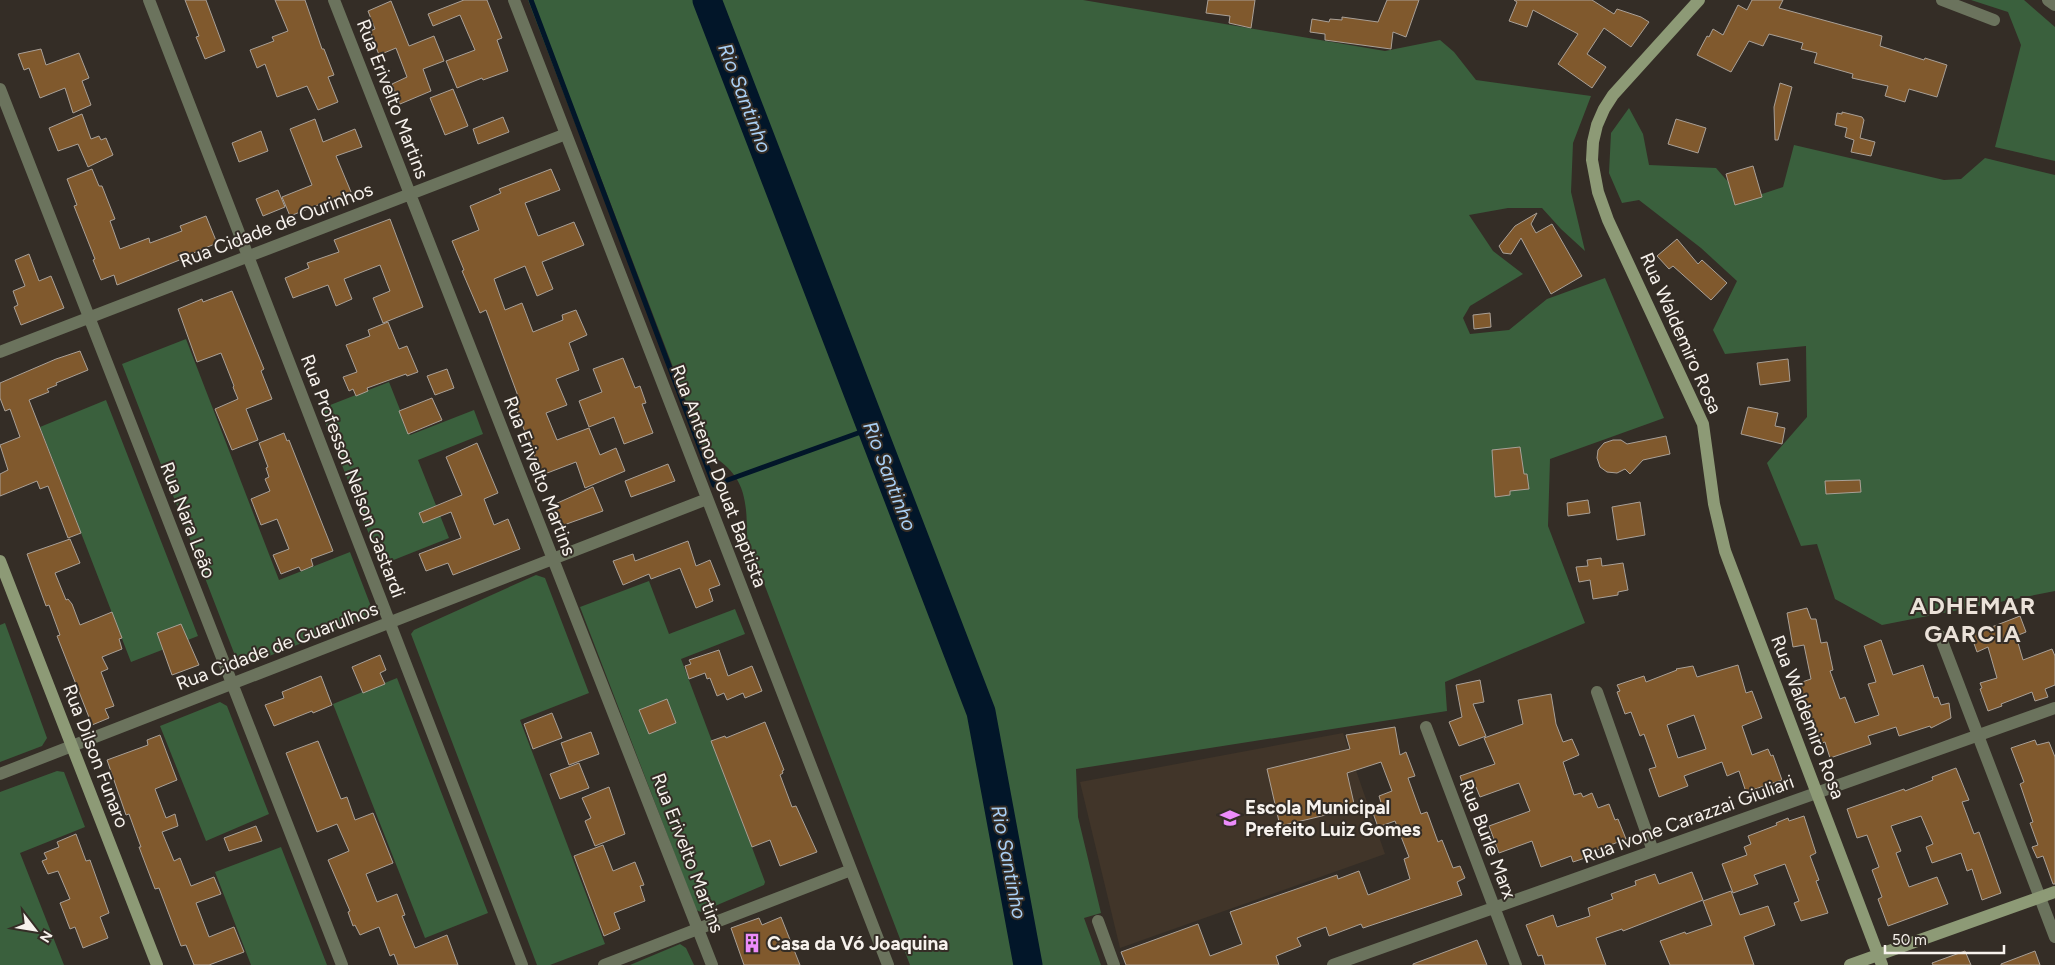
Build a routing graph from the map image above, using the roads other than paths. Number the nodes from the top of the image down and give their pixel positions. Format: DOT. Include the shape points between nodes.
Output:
graph roads {
  1 [pos="149,0"];
  2 [pos="334,0"];
  3 [pos="514,0"];
  4 [pos="1698,0"];
  5 [pos="1942,0"];
  6 [pos="2048,0"];
  7 [pos="2055,6"];
  8 [pos="1994,20"];
  9 [pos="0,90"];
  10 [pos="566,134"];
  11 [pos="410,194"];
  12 [pos="248,256"];
  13 [pos="89,318"];
  14 [pos="0,352"];
  15 [pos="707,499"];
  16 [pos="553,559"];
  17 [pos="0,561"];
  18 [pos="390,622"];
  19 [pos="1940,636"];
  20 [pos="232,684"];
  21 [pos="1597,692"];
  22 [pos="2055,708"];
  23 [pos="1426,727"];
  24 [pos="1978,736"];
  25 [pos="72,746"];
  26 [pos="0,774"];
  27 [pos="1816,793"];
  28 [pos="1653,851"];
  29 [pos="851,870"];
  30 [pos="2055,892"];
  31 [pos="2039,898"];
  32 [pos="1494,908"];
  33 [pos="1098,920"];
  34 [pos="698,929"];
  35 [pos="2055,937"];
  36 [pos="1880,960"];
  37 [pos="157,965"];
  38 [pos="342,965"];
  39 [pos="522,965"];
  40 [pos="604,965"];
  41 [pos="712,965"];
  42 [pos="888,965"];
  43 [pos="1114,965"];
  44 [pos="1333,965"];
  45 [pos="1516,965"];
  46 [pos="1850,965"];
  1 -- 12 [label="street, Rua Professor Nelson Gastardi"];
  2 -- 11 [label="street, Rua Erivelto Martins"];
  3 -- 10 [label="street, Rua Antenor Douat Baptista"];
  4 -- 27 [label="street, Rua Waldemiro Rosa" via="1624,81 1604,109 1593,142 1594,176 1608,220 1702,424 1719,532"];
  5 -- 8 [label="street"];
  6 -- 7 [label="street"];
  9 -- 13 [label="street, Rua Nara Leão"];
  10 -- 11 [label="street, Rua Cidade de Ourinhos"];
  10 -- 15 [label="street, Rua Antenor Douat Baptista"];
  11 -- 12 [label="street, Rua Cidade de Ourinhos"];
  11 -- 16 [label="street, Rua Erivelto Martins"];
  12 -- 13 [label="street, Rua Cidade de Ourinhos"];
  12 -- 18 [label="street, Rua Professor Nelson Gastardi"];
  13 -- 14 [label="street, Rua Cidade de Ourinhos"];
  13 -- 20 [label="street, Rua Nara Leão"];
  15 -- 16 [label="street, Rua Cidade de Guarulhos"];
  15 -- 29 [label="street, Rua Antenor Douat Baptista"];
  16 -- 18 [label="street, Rua Cidade de Guarulhos"];
  16 -- 34 [label="street, Rua Erivelto Martins"];
  17 -- 25 [label="street, Rua Dilson Funaro"];
  18 -- 20 [label="street, Rua Cidade de Guarulhos"];
  18 -- 39 [label="street, Rua Professor Nelson Gastardi"];
  19 -- 24 [label="street"];
  20 -- 25 [label="street, Rua Cidade de Guarulhos"];
  20 -- 38 [label="street, Rua Nara Leão"];
  21 -- 28 [label="street"];
  22 -- 24 [label="street, Rua Ivone Carazzai Giuliari"];
  23 -- 32 [label="street, Rua Burle Marx"];
  24 -- 27 [label="street, Rua Ivone Carazzai Giuliari"];
  24 -- 31 [label="street"];
  25 -- 26 [label="street, Rua Cidade de Guarulhos"];
  25 -- 37 [label="street, Rua Dilson Funaro"];
  27 -- 28 [label="street, Rua Ivone Carazzai Giuliari"];
  27 -- 36 [label="street, Rua Waldemiro Rosa"];
  28 -- 32 [label="street, Rua Ivone Carazzai Giuliari"];
  29 -- 34 [label="street"];
  29 -- 42 [label="street, Rua Antenor Douat Baptista"];
  30 -- 31 [label="street"];
  31 -- 35 [label="street"];
  31 -- 36 [label="street"];
  32 -- 44 [label="street, Rua Ivone Carazzai Giuliari"];
  32 -- 45 [label="street, Rua Burle Marx"];
  33 -- 43 [label="street"];
  34 -- 40 [label="street"];
  34 -- 41 [label="street, Rua Erivelto Martins"];
  36 -- 46 [label="street"];
}
